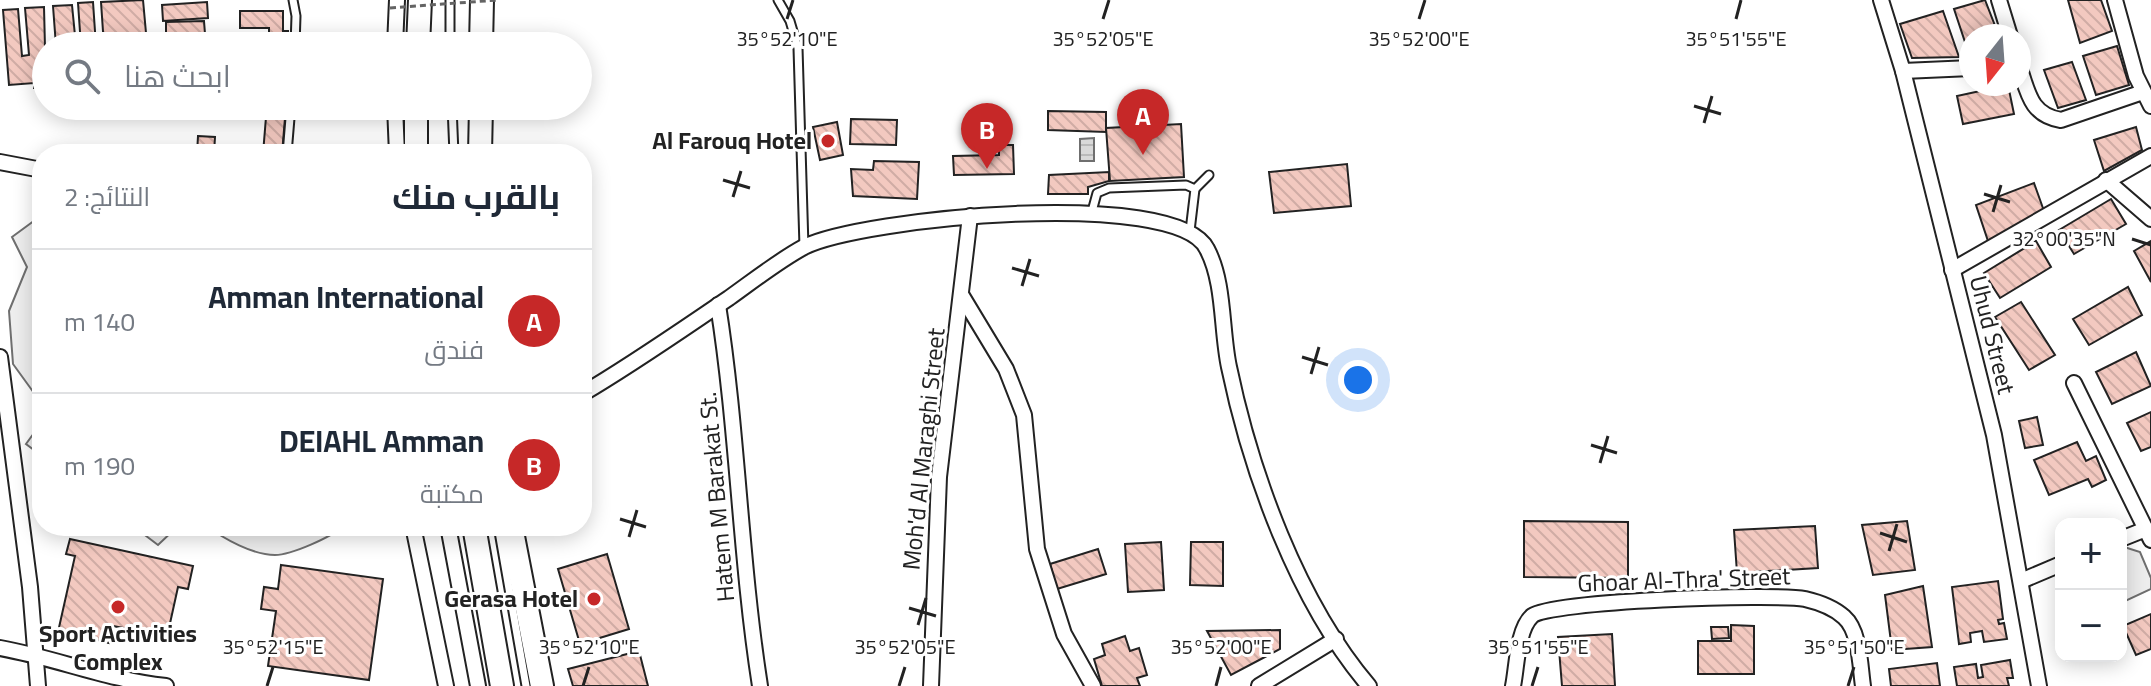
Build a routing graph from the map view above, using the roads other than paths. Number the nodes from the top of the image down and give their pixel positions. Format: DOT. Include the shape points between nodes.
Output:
graph roads {
  1 [pos="293,0"];
  2 [pos="420,0"];
  3 [pos="450,0"];
  4 [pos="482,0"];
  5 [pos="778,0"];
  6 [pos="1881,0"];
  7 [pos="1999,0"];
  8 [pos="2115,0"];
  9 [pos="394,4"];
  10 [pos="2006,24"];
  11 [pos="295,32"];
  12 [pos="395,32"];
  13 [pos="419,32"];
  14 [pos="450,32"];
  15 [pos="481,32"];
  16 [pos="1959,69"];
  17 [pos="1903,71"];
  18 [pos="2143,92"];
  19 [pos="2030,96"];
  20 [pos="2151,106"];
  21 [pos="290,120"];
  22 [pos="396,120"];
  23 [pos="416,120"];
  24 [pos="453,120"];
  25 [pos="481,120"];
  26 [pos="288,144"];
  27 [pos="397,144"];
  28 [pos="416,144"];
  29 [pos="454,144"];
  30 [pos="480,144"];
  31 [pos="2151,156"];
  32 [pos="0,162"];
  33 [pos="32,168"];
  34 [pos="1209,175"];
  35 [pos="2106,180"];
  36 [pos="1195,189"];
  37 [pos="970,216"];
  38 [pos="1091,216"];
  39 [pos="2151,219"];
  40 [pos="1190,231"];
  41 [pos="804,247"];
  42 [pos="1952,270"];
  43 [pos="962,296"];
  44 [pos="718,305"];
  45 [pos="0,357"];
  46 [pos="2074,383"];
  47 [pos="592,387"];
  48 [pos="2148,534"];
  49 [pos="415,536"];
  50 [pos="450,536"];
  51 [pos="476,536"];
  52 [pos="514,536"];
  53 [pos="514,536"];
  54 [pos="2127,538"];
  55 [pos="2055,567"];
  56 [pos="2021,581"];
  57 [pos="1336,639"];
  58 [pos="0,648"];
  59 [pos="35,654"];
  60 [pos="38,686"];
  61 [pos="166,686"];
  62 [pos="446,686"];
  63 [pos="478,686"];
  64 [pos="502,686"];
  65 [pos="526,686"];
  66 [pos="542,686"];
  67 [pos="760,686"];
  68 [pos="931,686"];
  69 [pos="1093,686"];
  70 [pos="1259,686"];
  71 [pos="1369,686"];
  72 [pos="1513,686"];
  73 [pos="1863,686"];
  74 [pos="2039,686"];
  1 -- 11 [label="lane"];
  2 -- 13 [label="main road"];
  3 -- 14 [label="lane"];
  4 -- 15 [label="main road"];
  5 -- 41 [label="lane" via="798,48"];
  6 -- 17 [label="street, Uhud Street"];
  7 -- 10 [label="street"];
  8 -- 18 [label="street"];
  9 -- 12 [label="street"];
  16 -- 17 [label="street"];
  17 -- 42 [label="street, Uhud Street"];
  18 -- 19 [label="street" via="2061,120 2036,111"];
  18 -- 20 [label="street"];
  21 -- 26 [label="lane"];
  22 -- 27 [label="street"];
  23 -- 28 [label="main road"];
  24 -- 29 [label="lane"];
  25 -- 30 [label="main road"];
  31 -- 35 [label="street"];
  32 -- 33 [label="street"];
  34 -- 36 [label="lane"];
  35 -- 39 [label="street"];
  35 -- 42 [label="street"];
  36 -- 38 [label="lane" via="1109,188 1097,193"];
  36 -- 40 [label="lane"];
  37 -- 38 [label="street"];
  37 -- 41 [label="street" via="857,230"];
  37 -- 43 [label="street, Moh'd Al Maraghi Street"];
  38 -- 40 [label="street" via="1158,219"];
  40 -- 57 [label="street" via="1200,237 1216,273 1229,366 1274,514"];
  41 -- 44 [label="street"];
  42 -- 56 [label="street, Uhud Street" via="1994,435"];
  43 -- 68 [label="street, Moh'd Al Maraghi Street" via="939,477"];
  43 -- 69 [label="street" via="1006,369 1024,415 1037,549 1064,634"];
  44 -- 47 [label="street"];
  44 -- 67 [label="street, Hatem M Barakat St." via="736,431"];
  45 -- 59 [label="street"];
  46 -- 48 [label="street"];
  48 -- 54 [label="street"];
  49 -- 62 [label="street"];
  50 -- 63 [label="street"];
  51 -- 64 [label="main road"];
  52 -- 65 [label="lane"];
  53 -- 66 [label="main road"];
  55 -- 56 [label="street"];
  56 -- 74 [label="street, Uhud Street"];
  57 -- 70 [label="street"];
  57 -- 71 [label="street"];
  58 -- 59 [label="street"];
  59 -- 60 [label="street"];
  59 -- 61 [label="street" via="111,678"];
  72 -- 73 [label="street, Ghoar Al-Thra' Street" via="1525,629 1535,613 1551,607 1785,598 1833,609 1853,628"];
}
